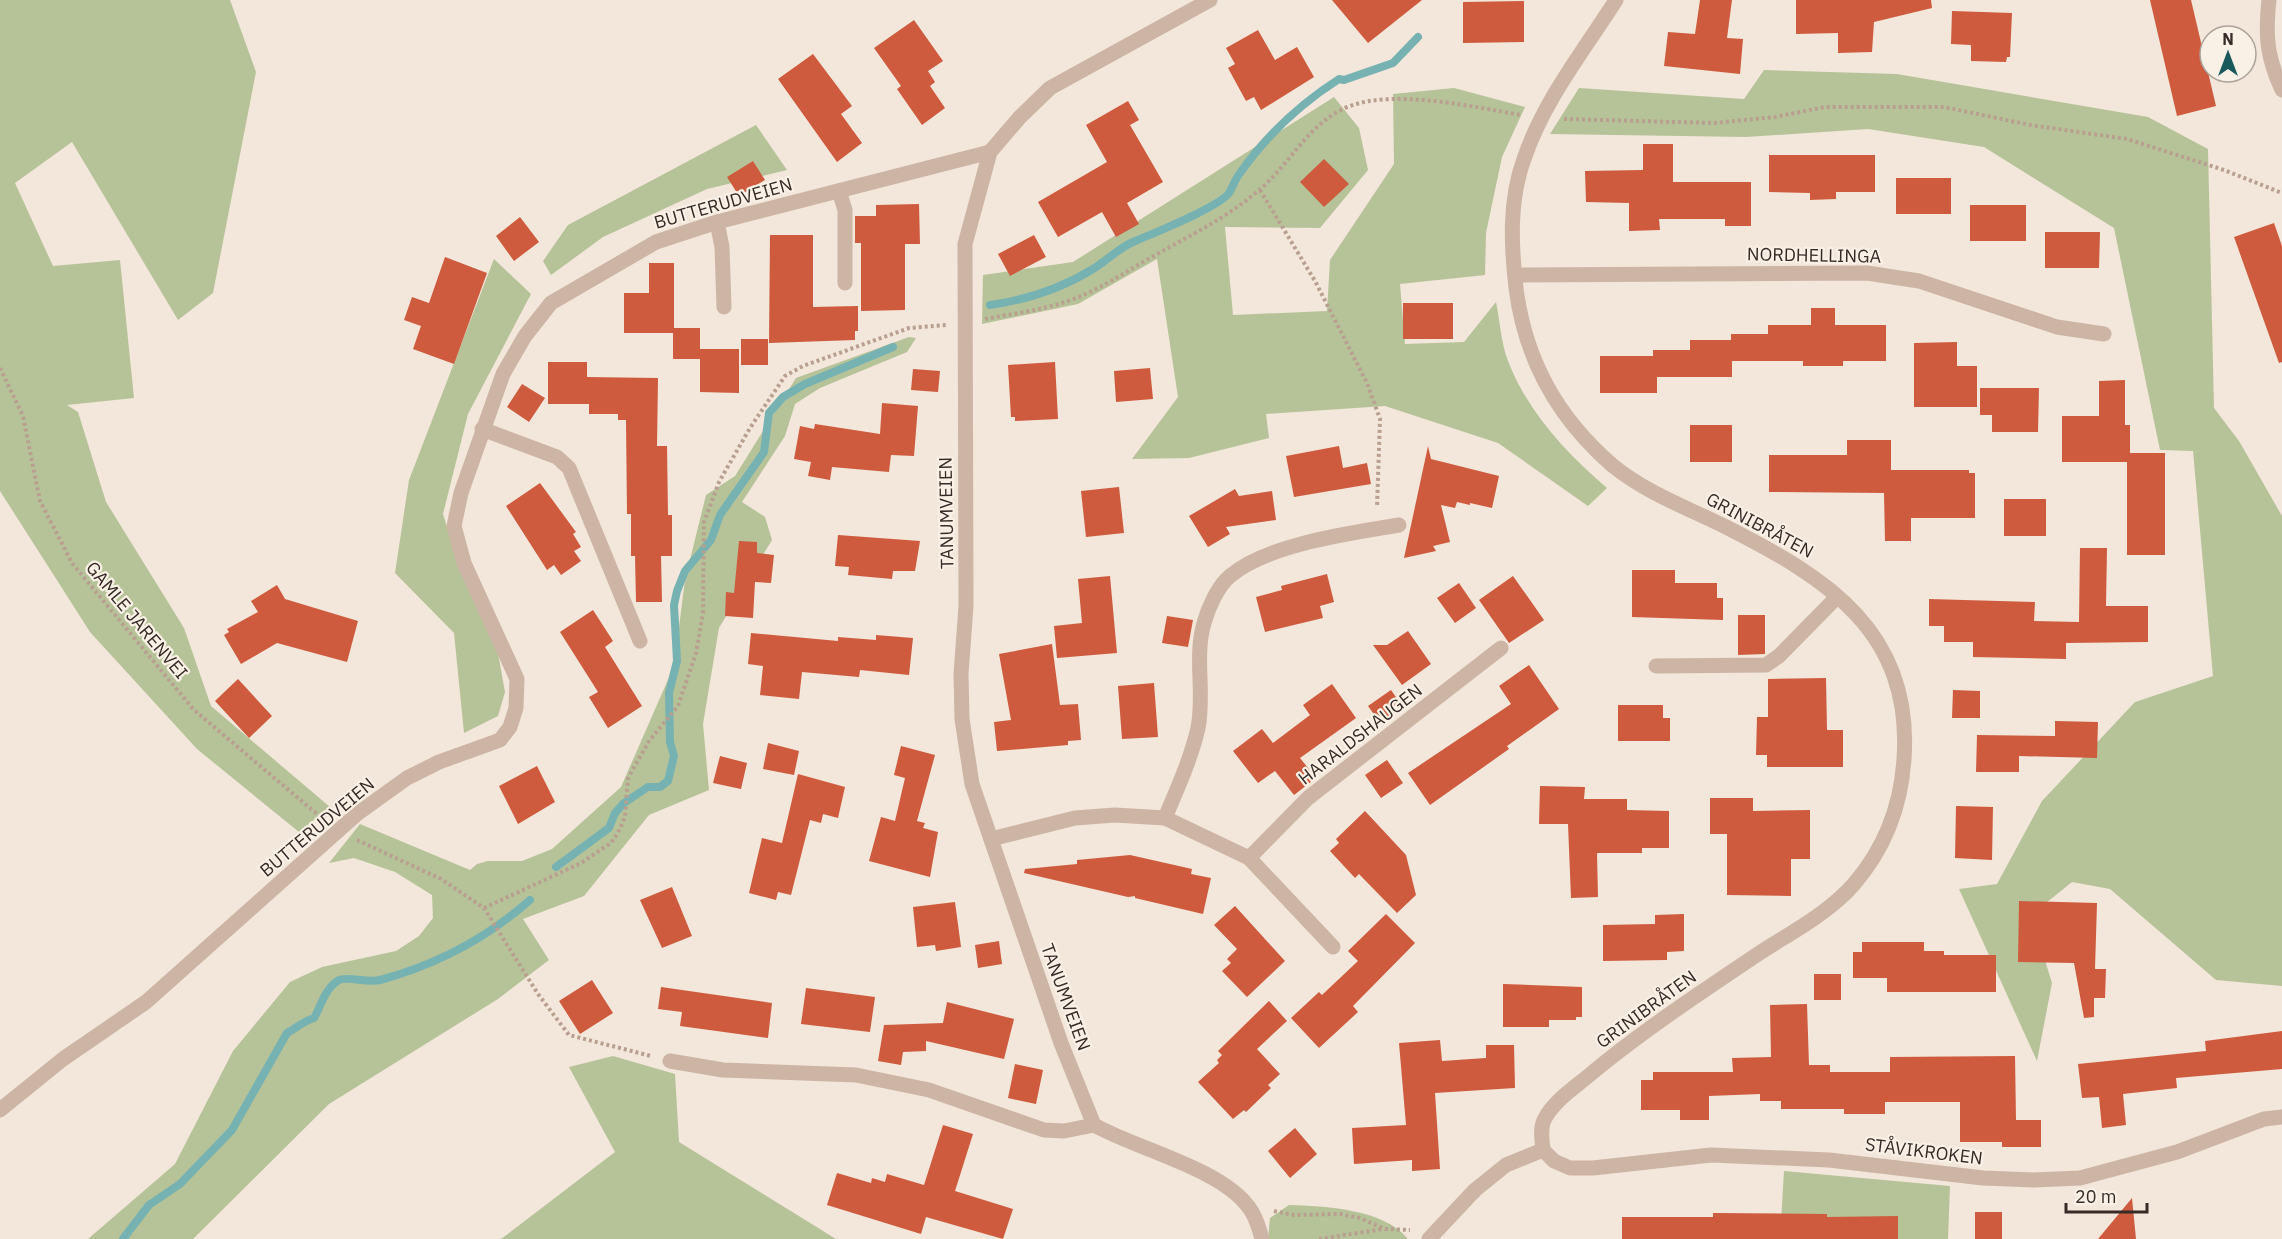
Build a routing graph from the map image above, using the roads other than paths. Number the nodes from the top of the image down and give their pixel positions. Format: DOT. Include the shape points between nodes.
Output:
graph roads {
  1 [pos="1210,0"];
  2 [pos="1616,0"];
  3 [pos="2269,0"];
  4 [pos="2282,90"];
  5 [pos="990,152"];
  6 [pos="839,191"];
  7 [pos="717,222"];
  8 [pos="1515,275"];
  9 [pos="845,283"];
  10 [pos="724,307"];
  11 [pos="2104,333"];
  12 [pos="482,429"];
  13 [pos="1399,525"];
  14 [pos="1837,597"];
  15 [pos="640,641"];
  16 [pos="1501,648"];
  17 [pos="1656,666"];
  18 [pos="1165,818"];
  19 [pos="991,839"];
  20 [pos="1249,858"];
  21 [pos="1333,947"];
  22 [pos="670,1061"];
  23 [pos="0,1110"];
  24 [pos="2282,1117"];
  25 [pos="1094,1125"];
  26 [pos="1543,1150"];
  27 [pos="1432,1235"];
  28 [pos="1262,1239"];
  1 -- 5 [label="street, TANUMVEIEN" via="1050,88"];
  2 -- 8 [label="street, GRINIBRÅTEN" via="1540,119 1517,181 1512,223"];
  3 -- 4 [label="street" via="2265,30 2270,62"];
  5 -- 6 [label="street, BUTTERUDVEIEN"];
  5 -- 19 [label="street, TANUMVEIEN" via="965,244 966,606 961,674 962,720 972,784"];
  6 -- 7 [label="street, BUTTERUDVEIEN"];
  6 -- 9 [label="street" via="845,210"];
  7 -- 10 [label="street"];
  7 -- 12 [label="street, BUTTERUDVEIEN" via="656,242 550,303 503,374"];
  8 -- 11 [label="street, NORDHELLINGA" via="1867,273 1919,281 2057,327"];
  8 -- 14 [label="street, GRINIBRÅTEN" via="1520,315 1537,368 1562,414 1590,443 1615,467 1811,574"];
  12 -- 15 [label="street" via="557,457 569,468"];
  12 -- 23 [label="street, BUTTERUDVEIEN" via="453,526 464,563 517,679 516,708 510,727 500,740 407,778 357,814 146,1002 63,1059"];
  13 -- 18 [label="street" via="1279,549 1230,576 1215,596 1203,624 1198,727"];
  14 -- 17 [label="street" via="1766,665"];
  14 -- 26 [label="street, GRINIBRÅTEN" via="1886,651 1905,725 1898,809 1880,849 1852,886 1815,918 1620,1050 1553,1106 1541,1125"];
  16 -- 20 [label="street, HARALDSHAUGEN" via="1308,798"];
  18 -- 19 [label="street" via="1075,818"];
  18 -- 20 [label="street"];
  19 -- 25 [label="street, TANUMVEIEN" via="1061,1043"];
  20 -- 21 [label="street"];
  22 -- 25 [label="street" via="723,1070 856,1075 929,1090 1044,1130"];
  24 -- 26 [label="street, STÅVIKROKEN" via="2264,1119 2177,1152 2080,1178 1983,1178 1829,1160 1711,1155 1570,1168 1554,1161"];
  25 -- 28 [label="street" via="1203,1173 1233,1191 1248,1205"];
  26 -- 27 [label="street" via="1506,1165 1475,1190"];
}
